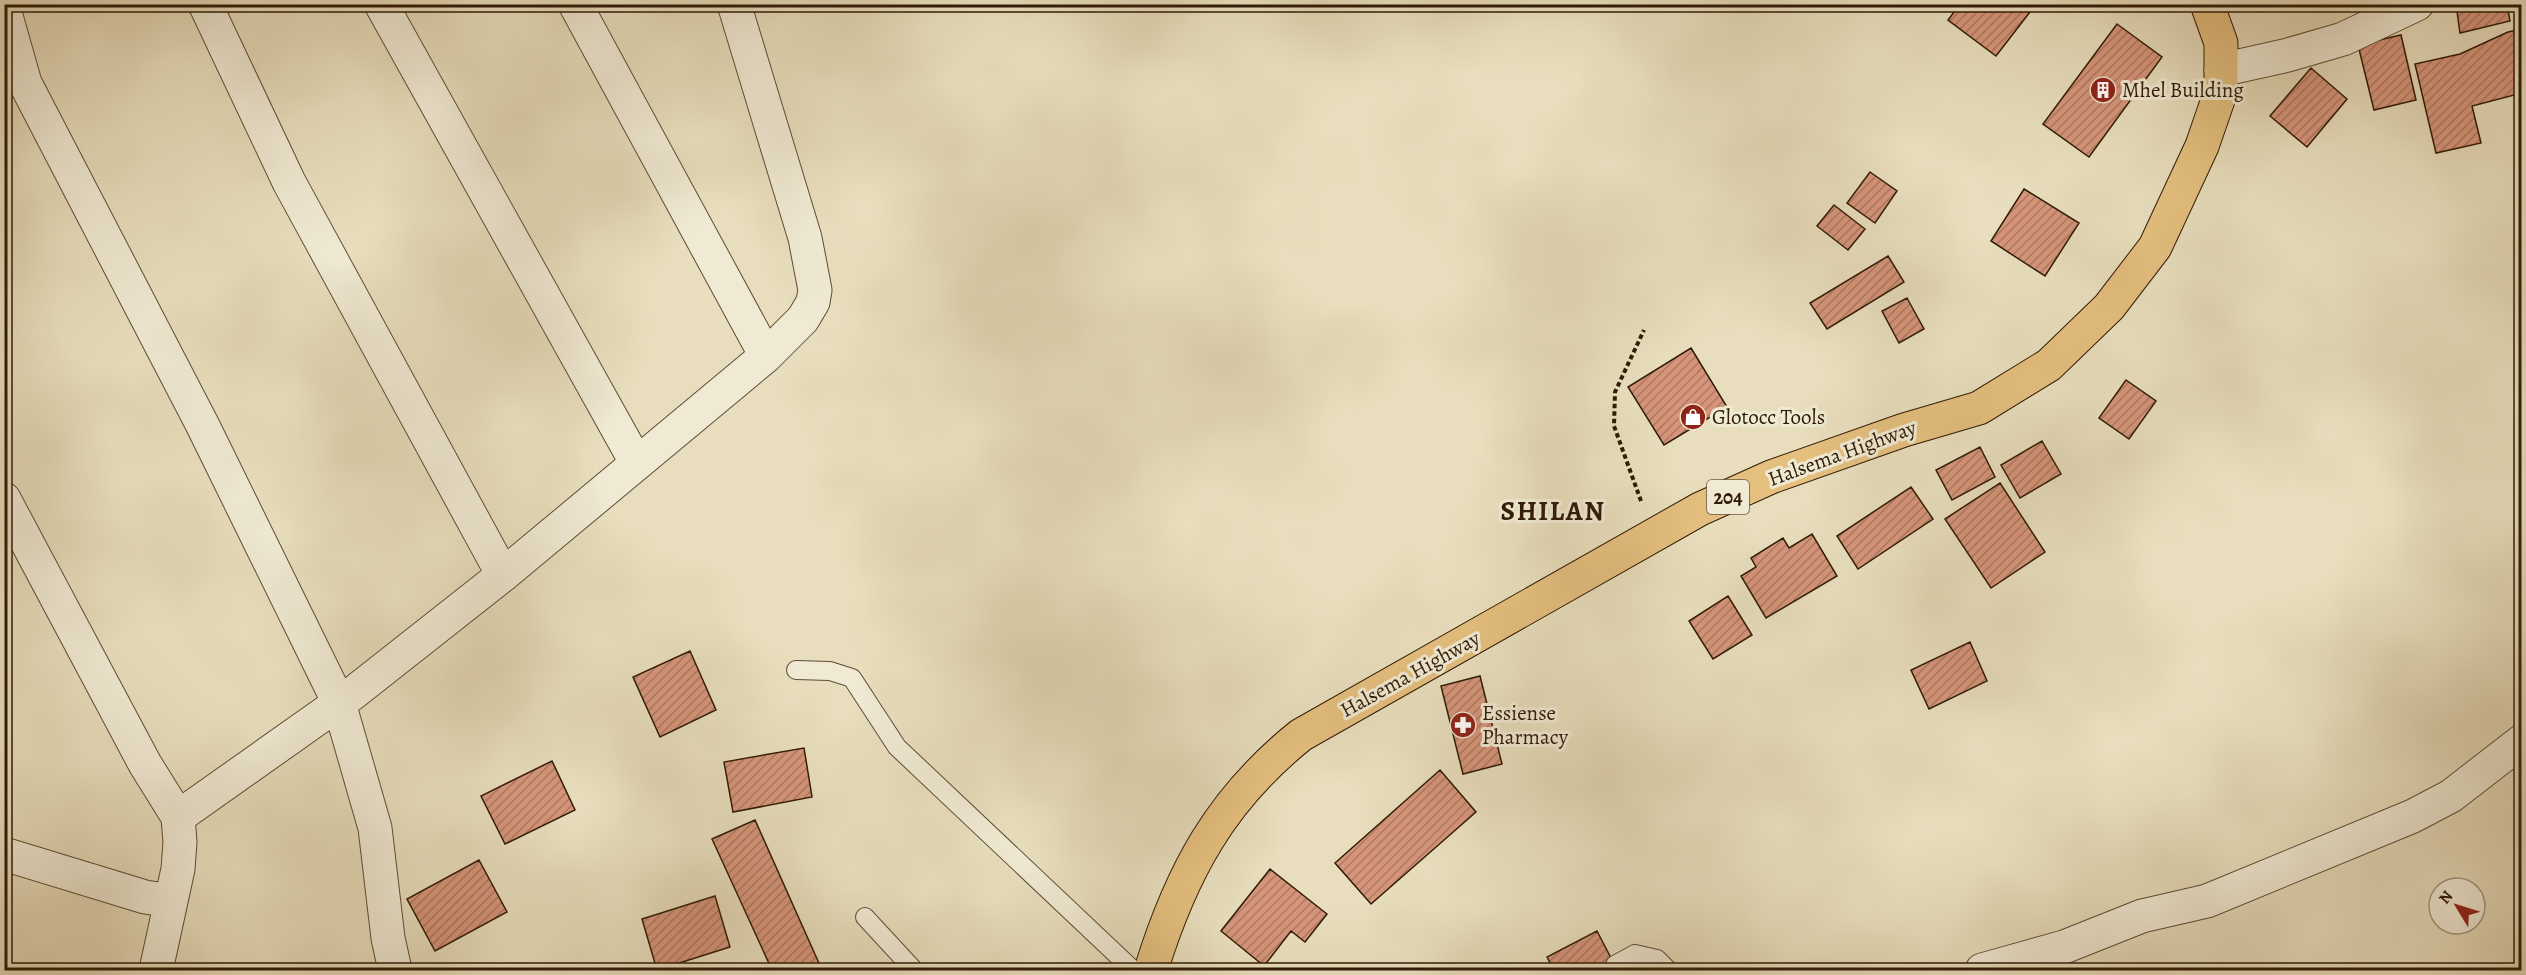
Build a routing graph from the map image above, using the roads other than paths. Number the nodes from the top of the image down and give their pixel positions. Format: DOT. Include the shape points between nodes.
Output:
graph roads {
  1 [pos="206,4"];
  2 [pos="381,4"];
  3 [pos="575,4"];
  4 [pos="734,4"];
  5 [pos="2207,4"];
  6 [pos="2417,4"];
  7 [pos="4,9"];
  8 [pos="2221,70"];
  9 [pos="766,356"];
  10 [pos="636,462"];
  11 [pos="4,499"];
  12 [pos="503,575"];
  13 [pos="796,670"];
  14 [pos="339,703"];
  15 [pos="2522,741"];
  16 [pos="178,817"];
  17 [pos="4,854"];
  18 [pos="171,901"];
  19 [pos="865,917"];
  20 [pos="1615,965"];
  21 [pos="156,970"];
  22 [pos="395,970"];
  23 [pos="914,970"];
  24 [pos="1133,970"];
  25 [pos="1151,970"];
  26 [pos="1668,970"];
  27 [pos="1982,970"];
  1 -- 12 [label="street" via="290,182"];
  2 -- 10 [label="street"];
  3 -- 9 [label="street"];
  4 -- 9 [label="street" via="805,238 815,290 803,319"];
  5 -- 8 [label="highway, Halsema Highway / 204" via="2221,43"];
  6 -- 8 [label="street" via="2343,39"];
  7 -- 14 [label="street" via="26,83 203,426"];
  8 -- 25 [label="highway, Halsema Highway / 204" via="2221,91 2202,146 2155,247 2109,307 2049,365 1979,408 1772,477 1700,509 1301,735 1271,759 1233,801 1201,848 1162,932"];
  9 -- 10 [label="street"];
  10 -- 12 [label="street"];
  11 -- 16 [label="street" via="145,764"];
  12 -- 14 [label="street"];
  13 -- 24 [label="lane" via="830,671 852,678 897,747"];
  14 -- 16 [label="street"];
  14 -- 22 [label="street" via="375,828"];
  15 -- 27 [label="street" via="2451,796 2414,816 2207,901 2142,916 2064,947"];
  16 -- 18 [label="street" via="180,856"];
  17 -- 18 [label="street" via="145,897"];
  18 -- 21 [label="street"];
  19 -- 23 [label="lane"];
  20 -- 26 [label="lane" via="1635,954 1657,959"];
}
